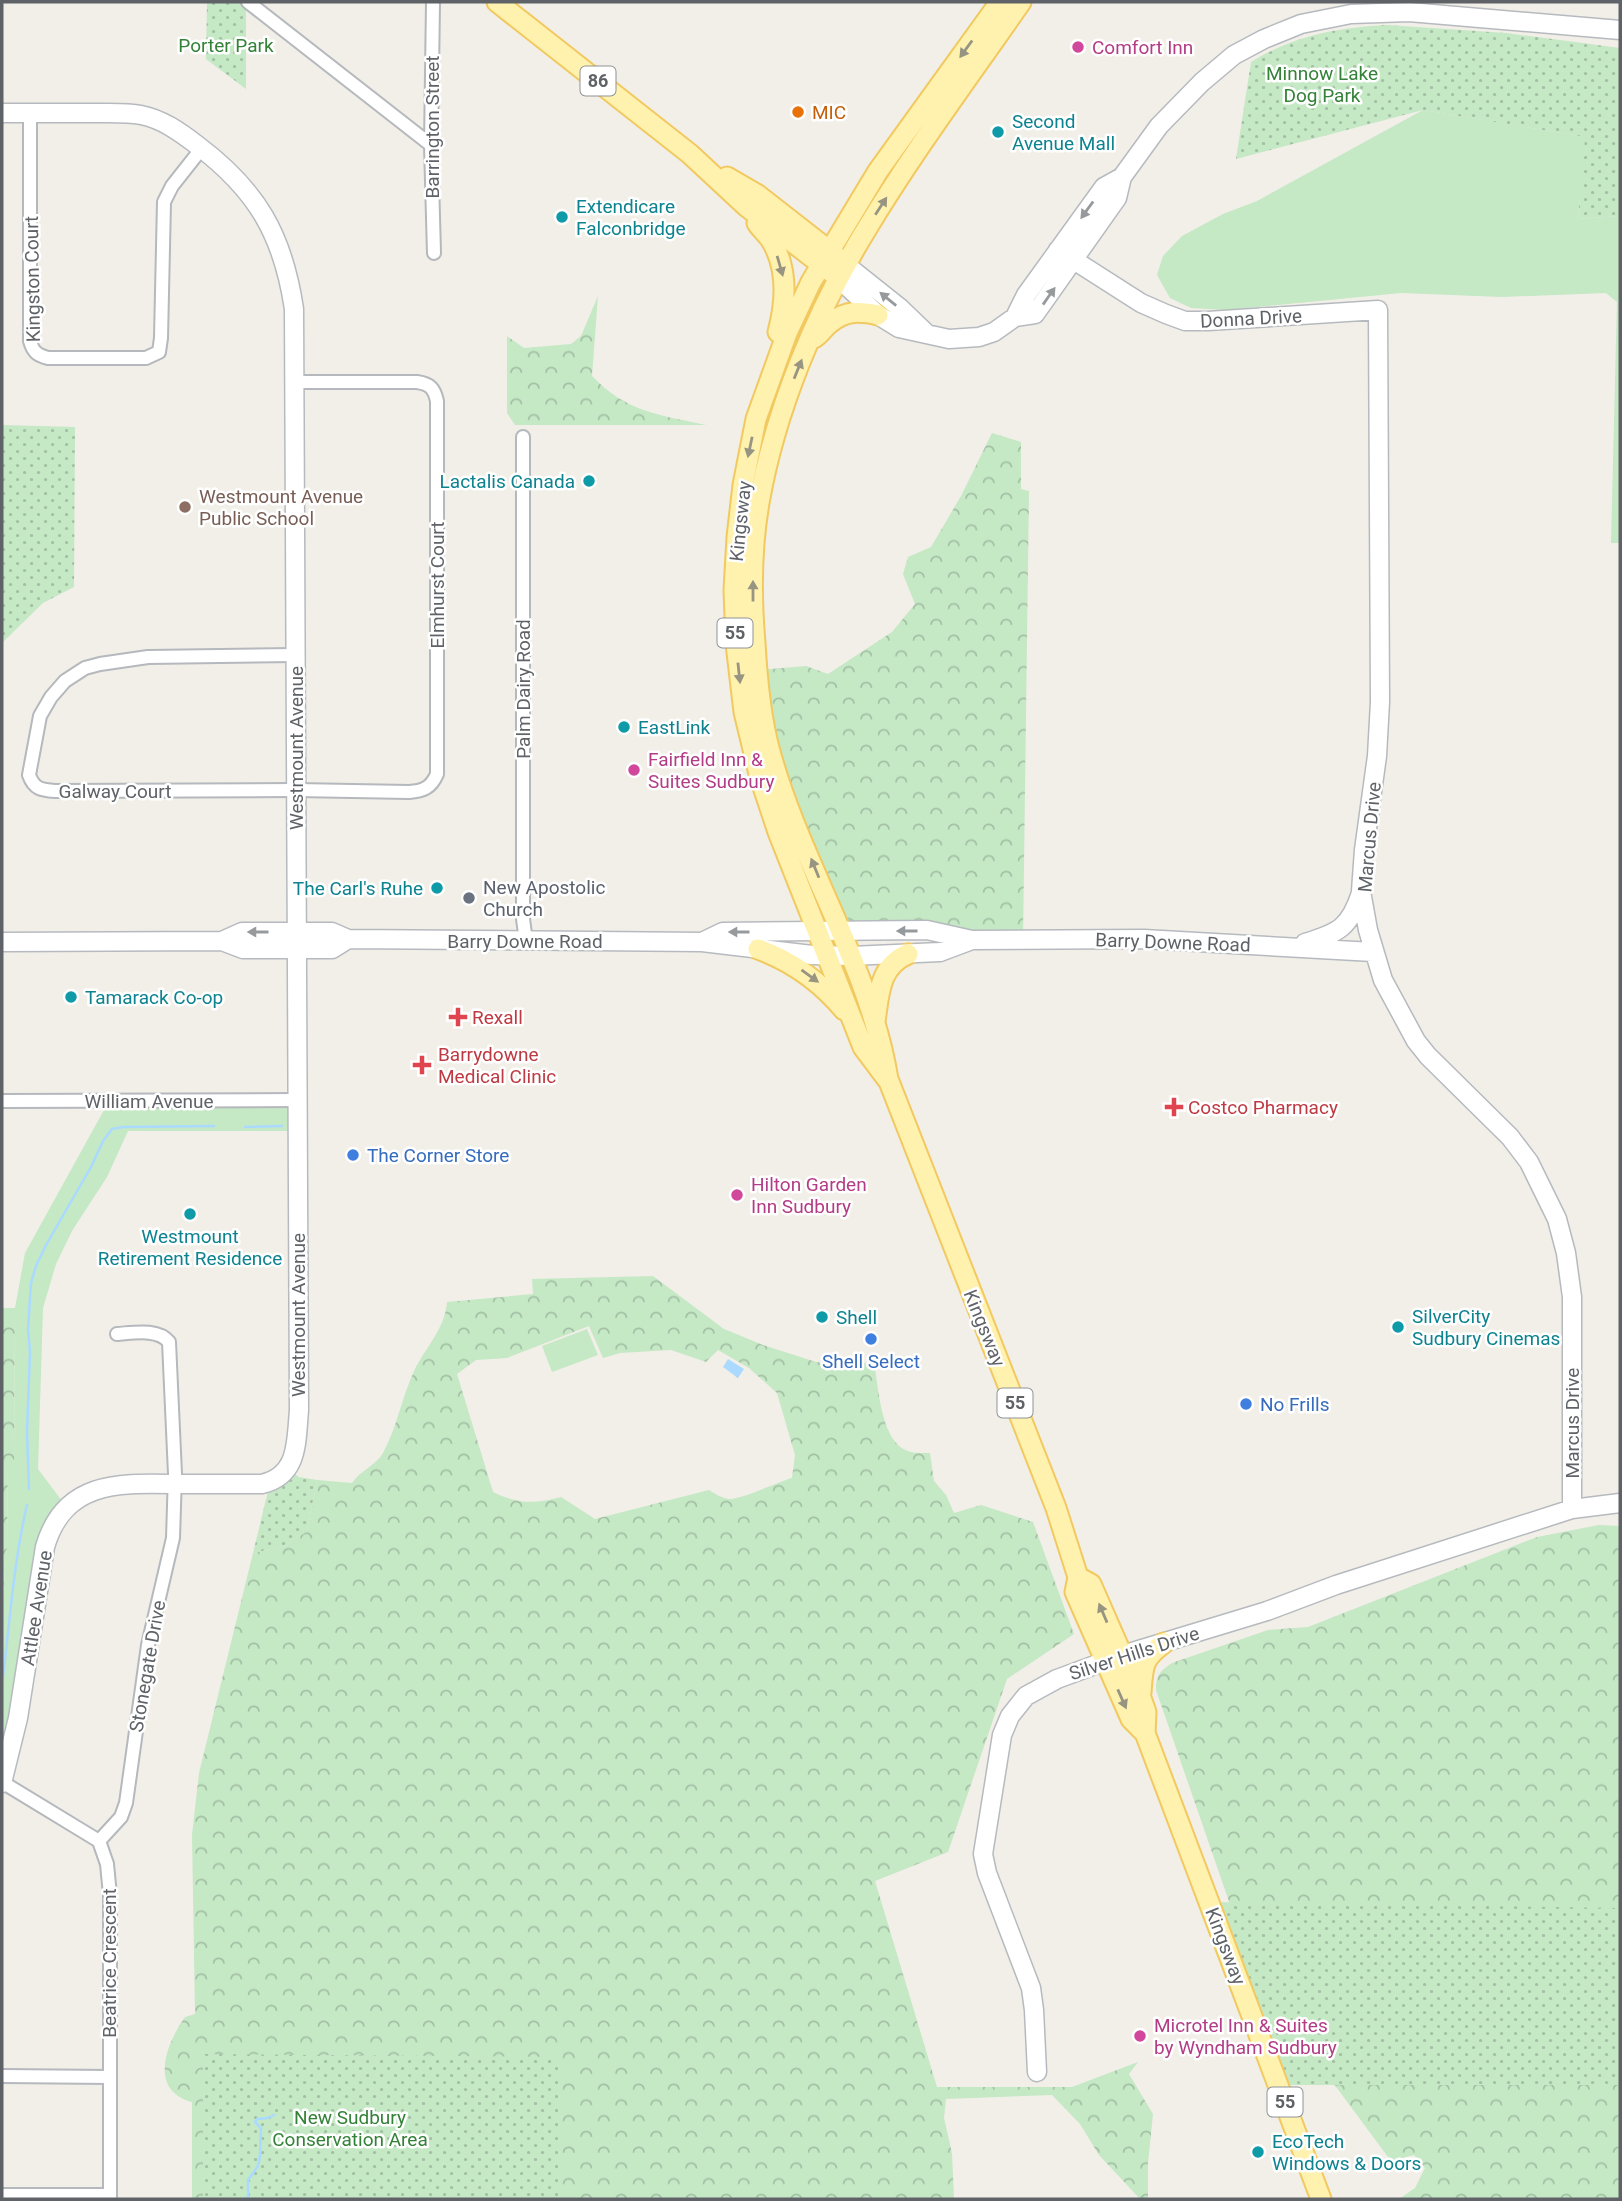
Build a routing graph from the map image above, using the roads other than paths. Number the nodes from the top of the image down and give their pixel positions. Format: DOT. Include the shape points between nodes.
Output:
graph roads {
  1 [pos="248,2"];
  2 [pos="433,2"];
  3 [pos="497,2"];
  4 [pos="1000,2"];
  5 [pos="1021,2"];
  6 [pos="1620,30"];
  7 [pos="2,113"];
  8 [pos="30,113"];
  9 [pos="431,145"];
  10 [pos="202,148"];
  11 [pos="699,161"];
  12 [pos="1122,177"];
  13 [pos="747,207"];
  14 [pos="1058,250"];
  15 [pos="434,253"];
  16 [pos="825,256"];
  17 [pos="1075,261"];
  18 [pos="843,272"];
  19 [pos="1378,310"];
  20 [pos="878,315"];
  21 [pos="1015,317"];
  22 [pos="929,336"];
  23 [pos="810,340"];
  24 [pos="770,382"];
  25 [pos="294,383"];
  26 [pos="523,437"];
  27 [pos="296,655"];
  28 [pos="296,790"];
  29 [pos="1362,891"];
  30 [pos="816,931"];
  31 [pos="841,931"];
  32 [pos="972,940"];
  33 [pos="296,941"];
  34 [pos="526,941"];
  35 [pos="2,942"];
  36 [pos="702,942"];
  37 [pos="1292,946"];
  38 [pos="758,949"];
  39 [pos="1373,952"];
  40 [pos="908,954"];
  41 [pos="828,956"];
  42 [pos="851,956"];
  43 [pos="851,1018"];
  44 [pos="875,1023"];
  45 [pos="888,1079"];
  46 [pos="297,1100"];
  47 [pos="2,1101"];
  48 [pos="117,1334"];
  49 [pos="175,1483"];
  50 [pos="1620,1503"];
  51 [pos="1572,1509"];
  52 [pos="1164,1643"];
  53 [pos="1113,1658"];
  54 [pos="1141,1698"];
  55 [pos="1145,1733"];
  56 [pos="2,1783"];
  57 [pos="99,1841"];
  58 [pos="1037,2072"];
  59 [pos="2,2076"];
  60 [pos="110,2077"];
  61 [pos="2,2195"];
  62 [pos="110,2197"];
  63 [pos="1321,2199"];
  1 -- 9 [label="street"];
  2 -- 9 [label="street, Barrington Street"];
  3 -- 11 [label="main road, 86"];
  4 -- 16 [label="main road, Kingsway / 55, one-way" via="878,171"];
  18 -- 5 [label="main road, Kingsway / 55, one-way" via="884,201"];
  6 -- 12 [label="street" via="1409,12 1351,14 1301,24 1224,61 1159,126"];
  7 -- 8 [label="street, Westmount Avenue"];
  8 -- 10 [label="street, Westmount Avenue" via="139,114 170,126"];
  8 -- 10 [label="street, Kingston Court" via="30,341 40,356 146,358 159,352 164,202"];
  9 -- 15 [label="street, Barrington Street"];
  10 -- 25 [label="street, Westmount Avenue" via="245,186 275,236 294,309"];
  11 -- 13 [label="main road, 86"];
  11 -- 16 [label="main road, 86" via="758,195"];
  12 -- 14 [label="street, one-way" via="1104,187"];
  12 -- 17 [label="street" via="1117,198"];
  13 -- 16 [label="main road, 86"];
  13 -- 24 [label="main road, one-way" via="770,239 783,275 783,313"];
  14 -- 17 [label="street, Donna Drive"];
  14 -- 21 [label="street"];
  16 -- 18 [label="main road, 86"];
  16 -- 24 [label="main road, Kingsway / 55" via="798,306"];
  17 -- 19 [label="street, Donna Drive" via="1141,303 1185,321"];
  21 -- 17 [label="street, one-way" via="1035,314"];
  18 -- 20 [label="street"];
  22 -- 18 [label="street, one-way" via="900,308"];
  18 -- 23 [label="main road, Kingsway / 55"];
  19 -- 29 [label="street, Marcus Drive" via="1380,702"];
  20 -- 22 [label="street" via="900,328"];
  20 -- 23 [label="main road" via="850,312"];
  21 -- 22 [label="street" via="979,337 949,340"];
  31 -- 23 [label="main road, Kingsway / 55, one-way" via="769,748 753,622 759,502 784,410"];
  24 -- 30 [label="main road, Kingsway / 55, one-way" via="756,419 743,485 735,562 736,644 744,712 760,778"];
  25 -- 27 [label="street, Westmount Avenue"];
  25 -- 28 [label="street, Elmhurst Court" via="427,383 437,401 437,774 422,791"];
  26 -- 34 [label="street, Palm Dairy Road"];
  27 -- 28 [label="street, Westmount Avenue"];
  27 -- 28 [label="street, Galway Court" via="148,657 85,668 65,681 40,716 29,775 41,790 55,791"];
  28 -- 33 [label="street, Westmount Avenue"];
  29 -- 37 [label="street" via="1348,923 1335,933"];
  29 -- 39 [label="street, Marcus Drive"];
  30 -- 31 [label="street, Barry Downe Road"];
  30 -- 36 [label="street, Barry Downe Road, one-way" via="723,932"];
  30 -- 41 [label="main road, Kingsway / 55"];
  32 -- 31 [label="street, Barry Downe Road, one-way" via="927,930"];
  31 -- 42 [label="main road, Kingsway / 55"];
  32 -- 37 [label="street, Barry Downe Road" via="1144,939"];
  32 -- 40 [label="street, Barry Downe Road" via="940,951"];
  33 -- 34 [label="street, Barry Downe Road" via="332,932 348,939"];
  33 -- 35 [label="street, Barry Downe Road" via="242,932 222,941"];
  33 -- 46 [label="street, Westmount Avenue"];
  34 -- 36 [label="street, Barry Downe Road"];
  36 -- 38 [label="street, Barry Downe Road"];
  37 -- 39 [label="street, Barry Downe Road"];
  38 -- 41 [label="street, Barry Downe Road"];
  38 -- 43 [label="main road, one-way" via="806,972"];
  39 -- 51 [label="street, Marcus Drive" via="1416,1041 1510,1137 1558,1221 1572,1297"];
  40 -- 42 [label="street, Barry Downe Road"];
  40 -- 44 [label="main road" via="887,969"];
  41 -- 42 [label="street, Barry Downe Road"];
  41 -- 43 [label="main road, Kingsway / 55"];
  42 -- 44 [label="main road, Kingsway / 55"];
  43 -- 45 [label="main road, Kingsway / 55" via="863,1047"];
  44 -- 45 [label="main road, Kingsway / 55"];
  45 -- 53 [label="main road, Kingsway / 55" via="1056,1508 1078,1577 1075,1592"];
  46 -- 47 [label="street, William Avenue"];
  46 -- 49 [label="street, Westmount Avenue" via="299,1410 292,1458 280,1477 262,1484"];
  48 -- 49 [label="street, Stonegate Drive" via="154,1334 169,1342"];
  49 -- 56 [label="street, Attlee Avenue" via="122,1484 92,1491 67,1509 51,1530 19,1718"];
  49 -- 57 [label="street, Stonegate Drive" via="173,1538 148,1645 126,1802 121,1817"];
  50 -- 51 [label="street, Silver Hills Drive"];
  51 -- 52 [label="street, Silver Hills Drive"];
  52 -- 53 [label="street, Silver Hills Drive"];
  52 -- 54 [label="main road" via="1146,1660"];
  53 -- 54 [label="main road, Kingsway / 55"];
  53 -- 55 [label="main road, Kingsway / 55, one-way" via="1131,1719"];
  53 -- 58 [label="street, Silver Hills Drive" via="1056,1679 1026,1696 1002,1735 983,1854 1031,1988"];
  54 -- 55 [label="main road, Kingsway / 55"];
  55 -- 63 [label="main road, Kingsway / 55"];
  56 -- 57 [label="street"];
  57 -- 60 [label="street, Beatrice Crescent" via="110,1895"];
  59 -- 60 [label="street"];
  60 -- 62 [label="street, Beatrice Crescent"];
  61 -- 62 [label="street"];
}
